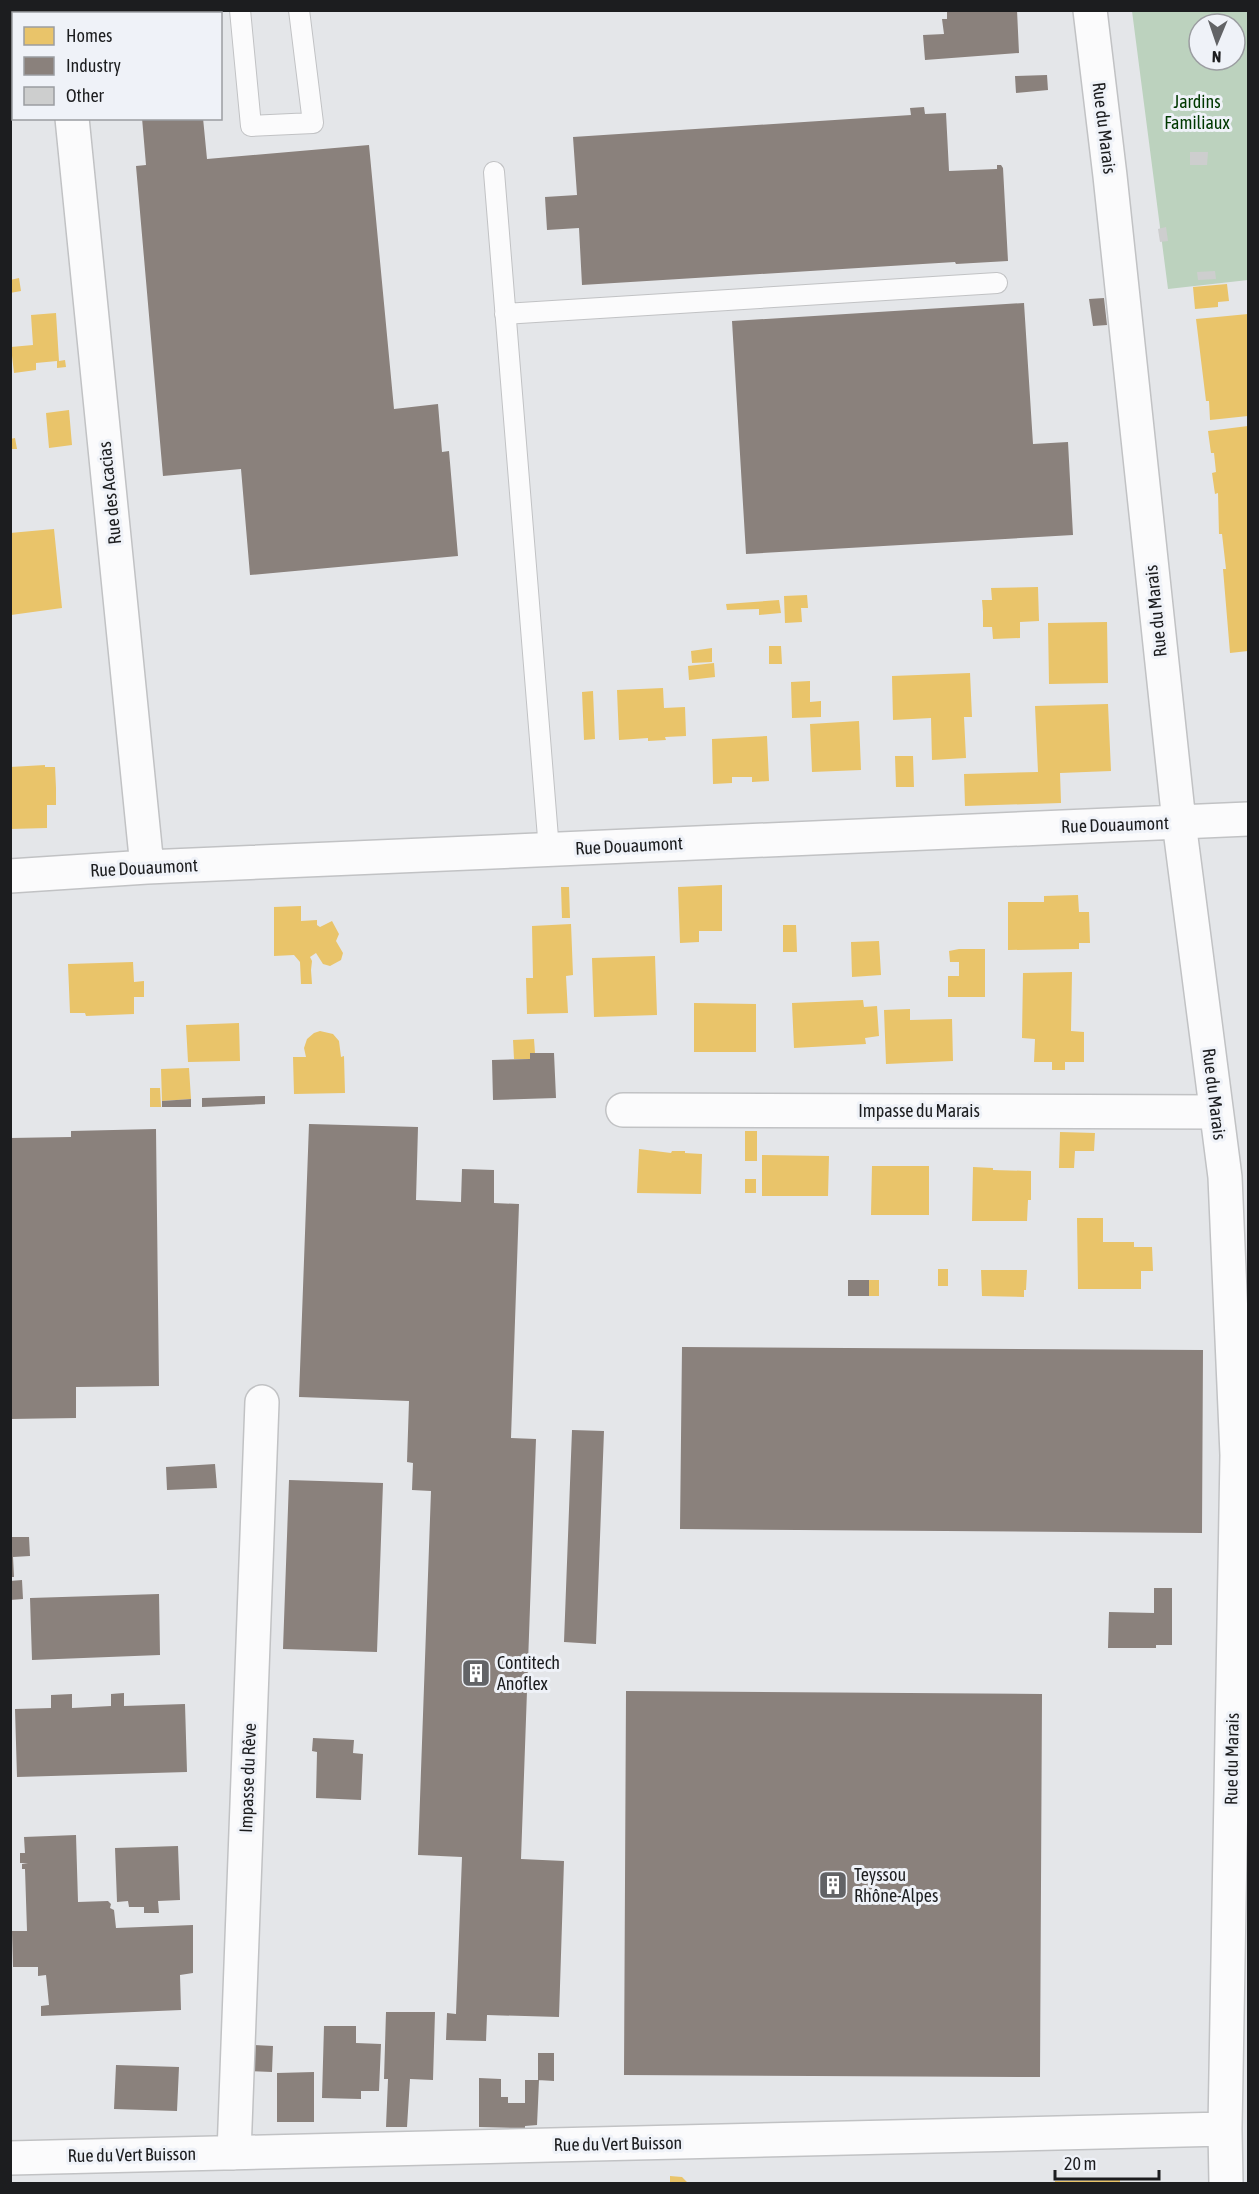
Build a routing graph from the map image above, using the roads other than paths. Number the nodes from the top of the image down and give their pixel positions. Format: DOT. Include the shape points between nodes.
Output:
graph roads {
  1 [pos="240,10"];
  2 [pos="299,10"];
  3 [pos="1089,10"];
  4 [pos="72,120"];
  5 [pos="494,172"];
  6 [pos="997,283"];
  7 [pos="505,314"];
  8 [pos="1248,819"];
  9 [pos="1179,822"];
  10 [pos="549,850"];
  11 [pos="147,867"];
  12 [pos="10,876"];
  13 [pos="622,1110"];
  14 [pos="1216,1112"];
  15 [pos="262,1402"];
  16 [pos="1225,2129"];
  17 [pos="234,2153"];
  18 [pos="10,2158"];
  19 [pos="1226,2184"];
  1 -- 2 [label="lane" via="251,126 313,123"];
  3 -- 9 [label="street, Rue du Marais" via="1112,188"];
  4 -- 11 [label="street, Rue des Acacias"];
  5 -- 7 [label="lane"];
  6 -- 7 [label="lane"];
  7 -- 10 [label="lane"];
  8 -- 9 [label="street, Rue Douaumont"];
  9 -- 10 [label="street, Rue Douaumont"];
  9 -- 14 [label="street, Rue du Marais"];
  10 -- 11 [label="street, Rue Douaumont"];
  11 -- 12 [label="street, Rue Douaumont"];
  13 -- 14 [label="street, Impasse du Marais"];
  14 -- 16 [label="street, Rue du Marais" via="1225,1177 1237,1455"];
  15 -- 17 [label="street, Impasse du Rêve"];
  16 -- 17 [label="street, Rue du Vert Buisson"];
  16 -- 19 [label="street, Rue du Marais"];
  17 -- 18 [label="street, Rue du Vert Buisson"];
}
